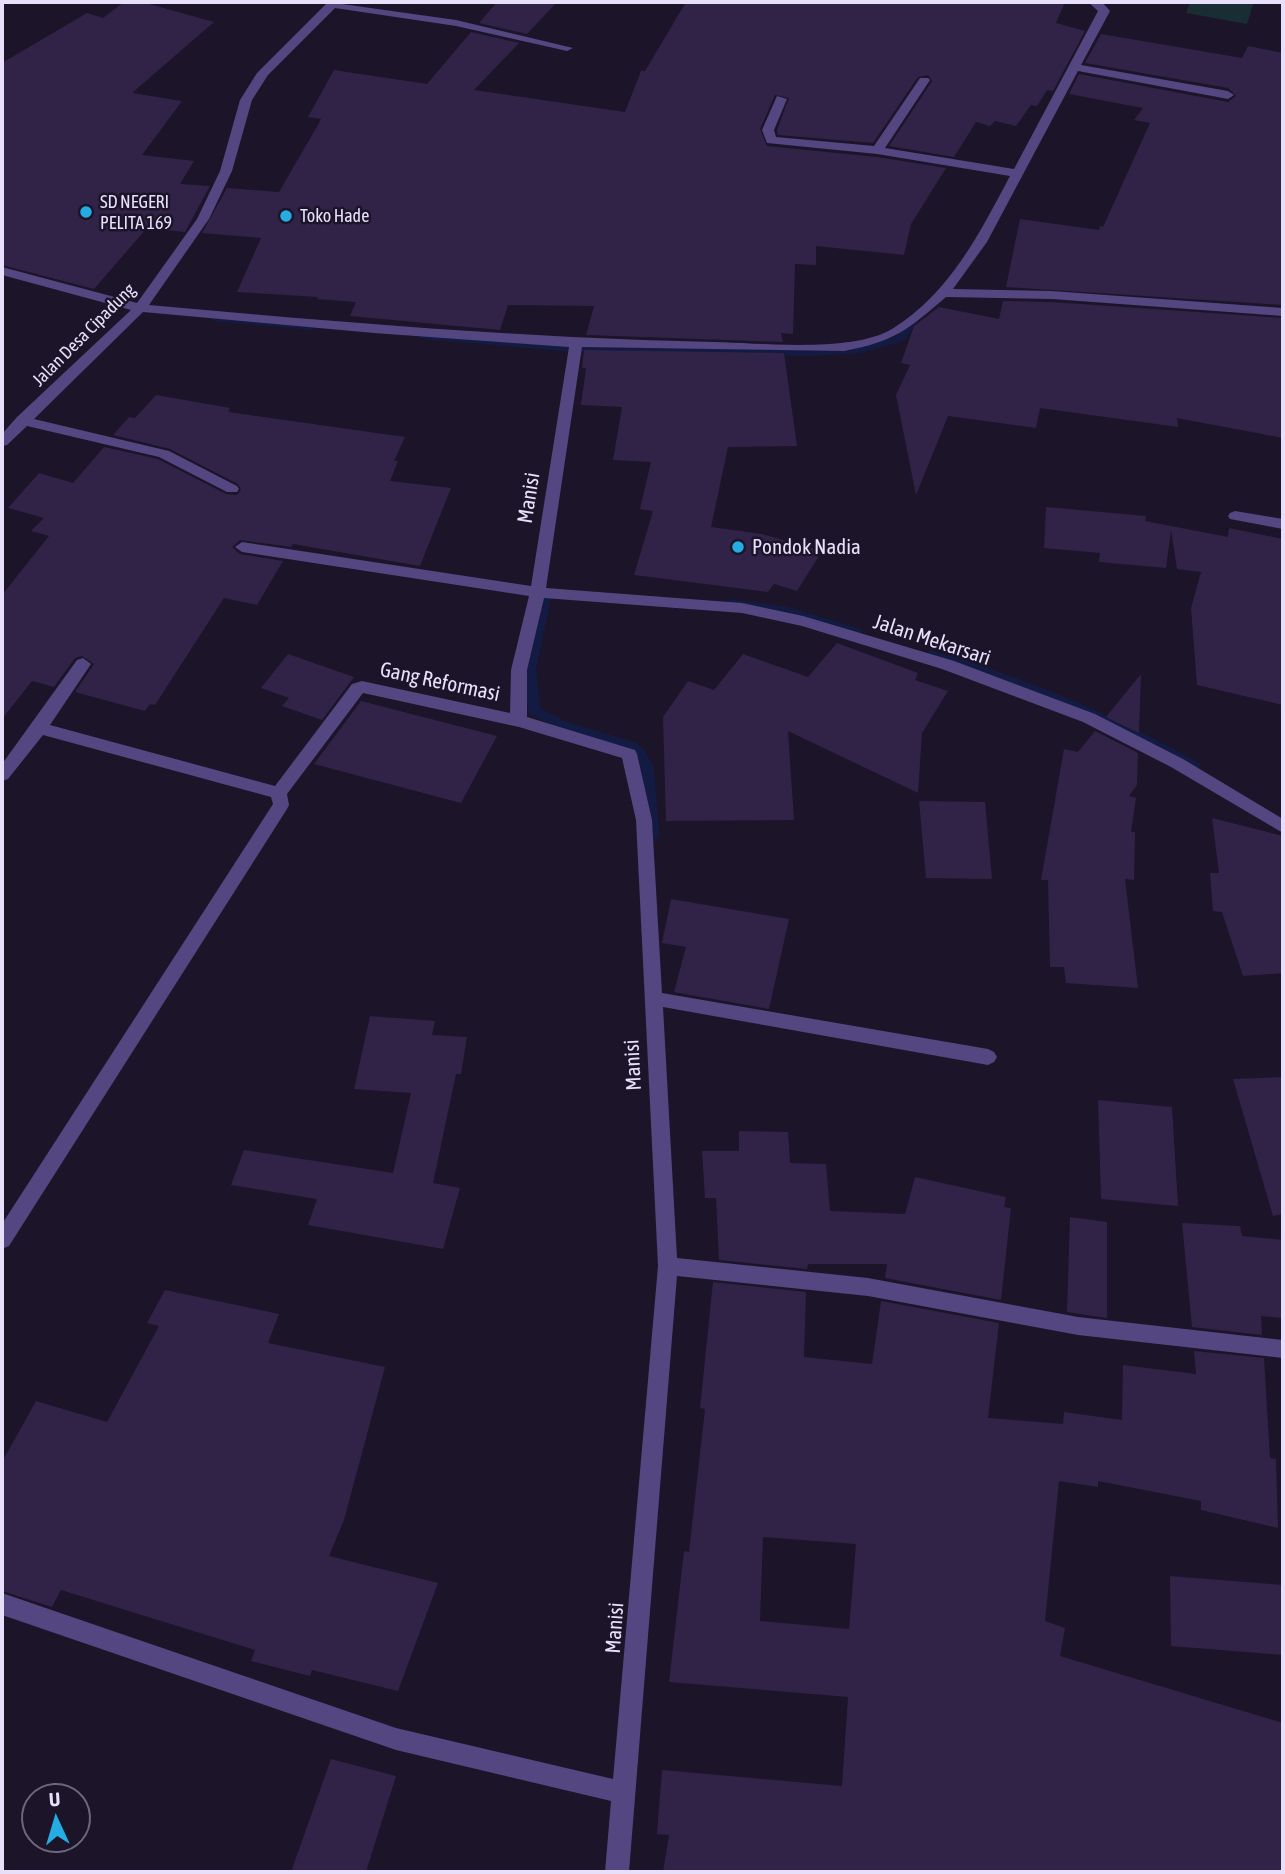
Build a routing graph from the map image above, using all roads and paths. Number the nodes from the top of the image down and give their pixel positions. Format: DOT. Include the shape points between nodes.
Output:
graph roads {
  1 [pos="1094,2"];
  2 [pos="334,3"];
  3 [pos="567,48"];
  4 [pos="1075,67"];
  5 [pos="924,80"];
  6 [pos="1228,95"];
  7 [pos="781,99"];
  8 [pos="877,150"];
  9 [pos="1016,173"];
  10 [pos="2,271"];
  11 [pos="943,293"];
  12 [pos="140,308"];
  13 [pos="1283,312"];
  14 [pos="576,343"];
  15 [pos="22,420"];
  16 [pos="2,442"];
  17 [pos="232,488"];
  18 [pos="1235,516"];
  19 [pos="1283,524"];
  20 [pos="242,547"];
  21 [pos="537,592"];
  22 [pos="83,664"];
  23 [pos="519,721"];
  24 [pos="39,729"];
  25 [pos="7,760"];
  26 [pos="2,775"];
  27 [pos="279,793"];
  28 [pos="1283,827"];
  29 [pos="652,998"];
  30 [pos="988,1057"];
  31 [pos="2,1240"];
  32 [pos="668,1266"];
  33 [pos="1283,1349"];
  34 [pos="2,1604"];
  35 [pos="625,1793"];
  36 [pos="617,1872"];
  1 -- 4 [label="street" via="1104,11"];
  2 -- 3 [label="street"];
  2 -- 12 [label="street, Jalan Desa Cipadung" via="263,73 246,100 226,170 204,219"];
  4 -- 6 [label="street"];
  4 -- 9 [label="street"];
  5 -- 8 [label="street"];
  7 -- 8 [label="street" via="768,130 771,141"];
  8 -- 9 [label="street"];
  9 -- 11 [label="street" via="981,242"];
  10 -- 12 [label="street"];
  11 -- 13 [label="street" via="1052,295"];
  11 -- 14 [label="street" via="896,332 845,347"];
  12 -- 14 [label="street"];
  12 -- 15 [label="street, Jalan Desa Cipadung"];
  14 -- 21 [label="street, Manisi"];
  15 -- 16 [label="street, Jalan Desa Cipadung"];
  15 -- 17 [label="street" via="164,454"];
  18 -- 19 [label="street"];
  20 -- 21 [label="street, Jalan Mekarsari"];
  21 -- 23 [label="street, Manisi" via="518,664"];
  21 -- 28 [label="street, Jalan Mekarsari" via="742,608 803,621 948,665 1089,718 1177,763"];
  22 -- 24 [label="street"];
  23 -- 27 [label="street, Gang Reformasi" via="358,688"];
  23 -- 29 [label="street, Manisi" via="631,756 644,820"];
  24 -- 25 [label="street"];
  24 -- 27 [label="street"];
  25 -- 26 [label="street"];
  27 -- 31 [label="street" via="281,805"];
  29 -- 30 [label="street"];
  29 -- 32 [label="street, Manisi"];
  32 -- 33 [label="street" via="868,1287 1078,1326"];
  32 -- 35 [label="street, Manisi"];
  34 -- 35 [label="street" via="396,1739"];
  35 -- 36 [label="street, Manisi"];
}
